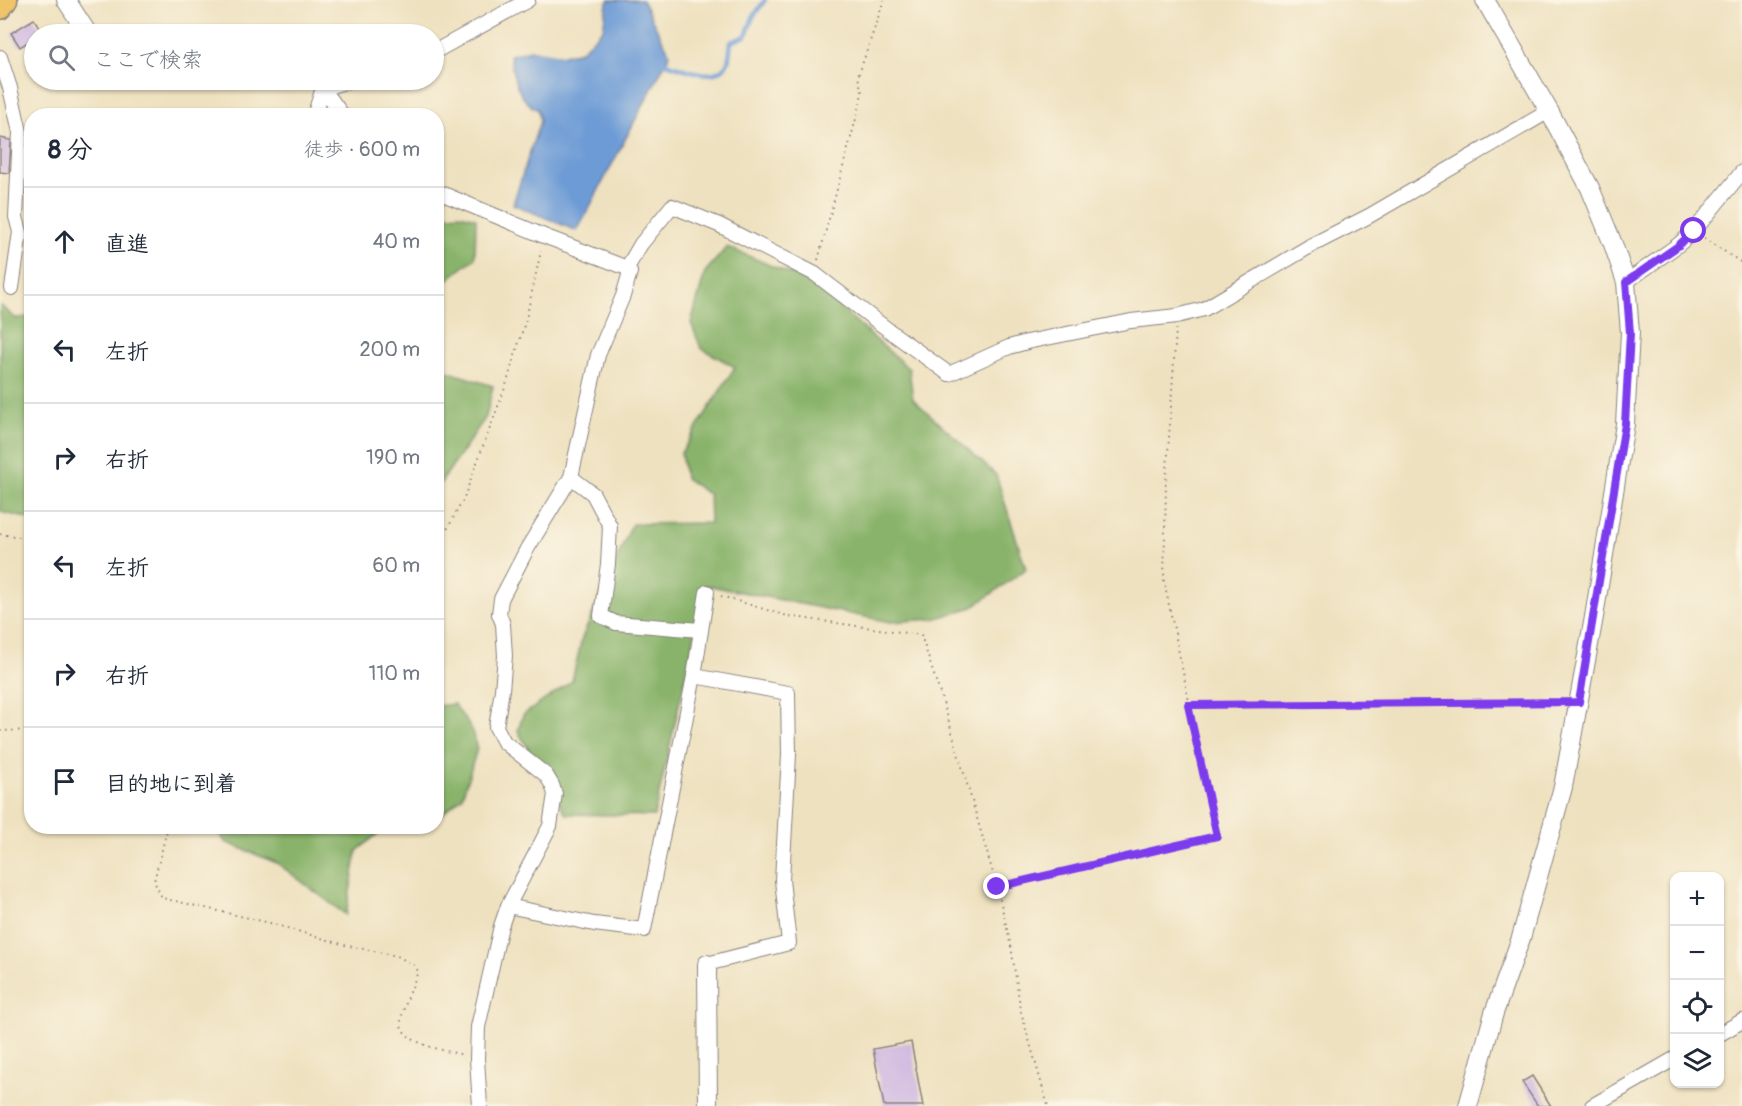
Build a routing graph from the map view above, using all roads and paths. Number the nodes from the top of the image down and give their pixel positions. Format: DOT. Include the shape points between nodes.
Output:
graph roads {
  1 [pos="6,0"];
  2 [pos="66,0"];
  3 [pos="528,0"];
  4 [pos="884,0"];
  5 [pos="1485,0"];
  6 [pos="0,8"];
  7 [pos="82,24"];
  8 [pos="444,46"];
  9 [pos="0,57"];
  10 [pos="319,90"];
  11 [pos="324,90"];
  12 [pos="316,108"];
  13 [pos="337,108"];
  14 [pos="1549,111"];
  15 [pos="24,127"];
  16 [pos="24,148"];
  17 [pos="1742,172"];
  18 [pos="444,193"];
  19 [pos="1694,231"];
  20 [pos="544,236"];
  21 [pos="1742,263"];
  22 [pos="627,268"];
  23 [pos="815,274"];
  24 [pos="1626,282"];
  25 [pos="12,288"];
  26 [pos="1177,316"];
  27 [pos="571,477"];
  28 [pos="0,534"];
  29 [pos="444,535"];
  30 [pos="24,538"];
  31 [pos="707,592"];
  32 [pos="700,630"];
  33 [pos="694,676"];
  34 [pos="1579,702"];
  35 [pos="1188,705"];
  36 [pos="24,730"];
  37 [pos="0,731"];
  38 [pos="166,834"];
  39 [pos="997,887"];
  40 [pos="508,906"];
  41 [pos="707,964"];
  42 [pos="1742,1022"];
  43 [pos="1724,1031"];
  44 [pos="477,1059"];
  45 [pos="1670,1061"];
  46 [pos="480,1106"];
  47 [pos="708,1106"];
  48 [pos="1048,1106"];
  49 [pos="1468,1106"];
  50 [pos="1592,1106"];
  1 -- 6 [label="main road"];
  2 -- 7 [label="street"];
  3 -- 8 [label="street"];
  4 -- 23 [label="path" via="858,77 860,104"];
  5 -- 14 [label="street"];
  9 -- 15 [label="street"];
  10 -- 12 [label="street"];
  11 -- 13 [label="street"];
  14 -- 24 [label="street" via="1590,188"];
  14 -- 26 [label="street" via="1204,309"];
  16 -- 25 [label="street" via="16,207 20,232"];
  17 -- 19 [label="street"];
  18 -- 20 [label="street"];
  19 -- 21 [label="path"];
  19 -- 24 [label="street"];
  20 -- 22 [label="street"];
  20 -- 29 [label="path" via="526,319 506,385 463,500"];
  22 -- 23 [label="street" via="672,206 719,225"];
  22 -- 27 [label="street" via="630,272 623,296 598,355"];
  23 -- 26 [label="street" via="949,374 1027,342"];
  24 -- 34 [label="street" via="1630,333 1625,424"];
  26 -- 35 [label="path" via="1164,581"];
  27 -- 32 [label="street" via="592,494 610,526 601,616 616,623"];
  27 -- 40 [label="street" via="501,599 499,614 505,656 496,727 504,742 546,775 555,795 550,826"];
  28 -- 30 [label="path"];
  31 -- 32 [label="street"];
  31 -- 39 [label="path" via="787,616 921,635"];
  32 -- 33 [label="street"];
  33 -- 40 [label="street" via="644,930"];
  33 -- 41 [label="street" via="788,693 782,880 789,943"];
  34 -- 35 [label="path"];
  34 -- 49 [label="street" via="1563,787"];
  35 -- 39 [label="path" via="1217,836"];
  36 -- 37 [label="path"];
  38 -- 44 [label="path" via="154,881 162,898 408,961 418,971 401,1021 402,1030 422,1044"];
  39 -- 48 [label="path" via="1021,1012"];
  40 -- 44 [label="street" via="478,1027"];
  41 -- 47 [label="street"];
  42 -- 43 [label="street"];
  44 -- 46 [label="street"];
  45 -- 50 [label="street"];
}
